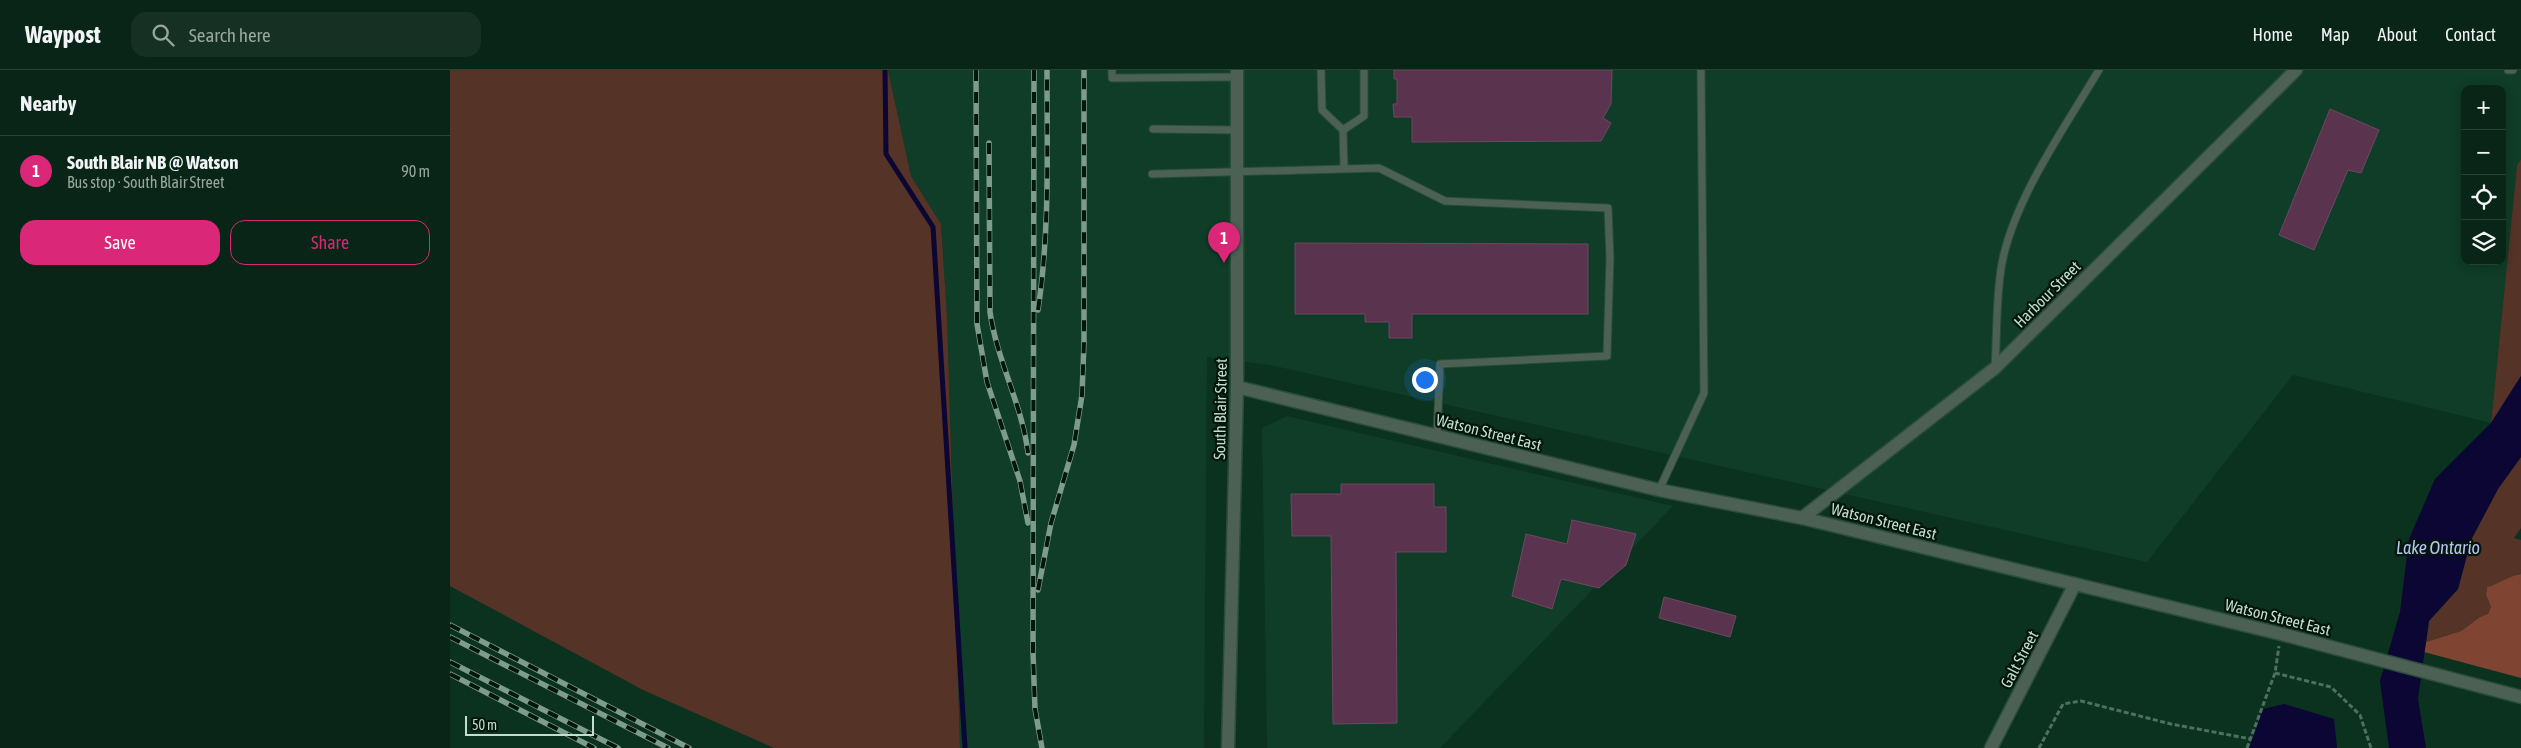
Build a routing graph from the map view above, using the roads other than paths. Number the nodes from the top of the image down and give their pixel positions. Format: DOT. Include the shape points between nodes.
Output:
graph roads {
  1 [pos="1112,70"];
  2 [pos="1321,70"];
  3 [pos="1364,70"];
  4 [pos="1701,70"];
  5 [pos="2099,70"];
  6 [pos="2296,70"];
  7 [pos="2508,70"];
  8 [pos="2513,70"];
  9 [pos="1237,73"];
  10 [pos="1153,129"];
  11 [pos="1237,130"];
  12 [pos="1343,130"];
  13 [pos="1344,168"];
  14 [pos="1237,173"];
  15 [pos="1152,174"];
  16 [pos="1995,368"];
  17 [pos="1237,387"];
  18 [pos="1437,436"];
  19 [pos="1659,490"];
  20 [pos="1802,518"];
  21 [pos="2076,584"];
  22 [pos="2521,697"];
  23 [pos="1228,748"];
  24 [pos="1990,748"];
  1 -- 9 [label="lane" via="1112,78"];
  2 -- 12 [label="lane" via="1322,110"];
  3 -- 12 [label="lane" via="1364,116"];
  4 -- 19 [label="lane" via="1704,394"];
  5 -- 16 [label="lane" via="2032,185 2009,236 2001,268"];
  6 -- 16 [label="street, Harbour Street"];
  7 -- 8 [label="lane"];
  9 -- 11 [label="street, South Blair Street"];
  10 -- 11 [label="lane"];
  11 -- 14 [label="street, South Blair Street"];
  12 -- 13 [label="lane"];
  13 -- 14 [label="lane"];
  13 -- 18 [label="lane" via="1379,168 1445,201 1608,208 1610,258 1606,356 1440,364"];
  14 -- 15 [label="lane"];
  14 -- 17 [label="street, South Blair Street"];
  16 -- 20 [label="street, Harbour Street"];
  17 -- 18 [label="street, Watson Street East"];
  17 -- 23 [label="street, South Blair Street"];
  18 -- 19 [label="street, Watson Street East"];
  19 -- 20 [label="street, Watson Street East"];
  20 -- 21 [label="street, Watson Street East"];
  21 -- 22 [label="street, Watson Street East"];
  21 -- 24 [label="street, Galt Street"];
}
